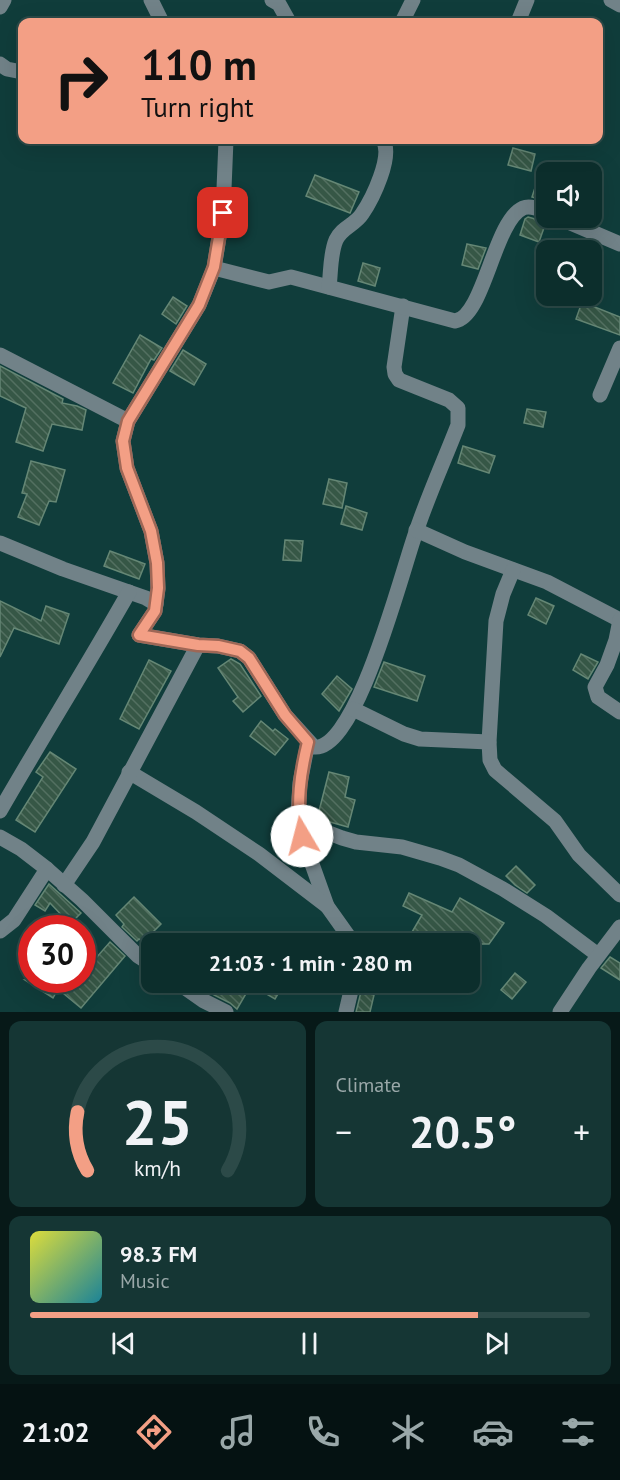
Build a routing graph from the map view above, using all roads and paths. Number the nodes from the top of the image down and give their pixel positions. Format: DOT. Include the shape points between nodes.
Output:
graph roads {
  1 [pos="4,0"];
  2 [pos="151,0"];
  3 [pos="272,0"];
  4 [pos="413,0"];
  5 [pos="527,0"];
  6 [pos="611,0"];
  7 [pos="620,4"];
  8 [pos="0,7"];
  9 [pos="160,18"];
  10 [pos="288,18"];
  11 [pos="404,18"];
  12 [pos="520,18"];
  13 [pos="0,64"];
  14 [pos="18,71"];
  15 [pos="226,144"];
  16 [pos="386,144"];
  17 [pos="536,208"];
  18 [pos="582,228"];
  19 [pos="620,244"];
  20 [pos="214,267"];
  21 [pos="329,287"];
  22 [pos="403,306"];
  23 [pos="620,348"];
  24 [pos="0,355"];
  25 [pos="600,395"];
  26 [pos="128,421"];
  27 [pos="416,530"];
  28 [pos="0,543"];
  29 [pos="513,570"];
  30 [pos="129,592"];
  31 [pos="156,604"];
  32 [pos="620,620"];
  33 [pos="198,645"];
  34 [pos="353,709"];
  35 [pos="620,712"];
  36 [pos="308,742"];
  37 [pos="489,742"];
  38 [pos="129,772"];
  39 [pos="0,812"];
  40 [pos="298,814"];
  41 [pos="0,837"];
  42 [pos="47,869"];
  43 [pos="64,885"];
  44 [pos="620,895"];
  45 [pos="327,906"];
  46 [pos="620,927"];
  47 [pos="0,932"];
  48 [pos="346,933"];
  49 [pos="598,955"];
  50 [pos="141,958"];
  51 [pos="193,993"];
  52 [pos="350,993"];
  53 [pos="226,1012"];
  54 [pos="346,1012"];
  55 [pos="560,1012"];
  1 -- 8 [label="street"];
  2 -- 9 [label="street"];
  3 -- 10 [label="street"];
  4 -- 11 [label="street"];
  5 -- 12 [label="street"];
  6 -- 7 [label="street"];
  13 -- 14 [label="street"];
  15 -- 20 [label="street" via="223,213"];
  16 -- 21 [label="street" via="386,162 362,214 336,240"];
  17 -- 22 [label="street" via="523,208 514,218 462,320"];
  18 -- 19 [label="street"];
  20 -- 21 [label="street" via="269,282 291,277"];
  20 -- 26 [label="street" via="199,305"];
  21 -- 22 [label="street"];
  22 -- 27 [label="street" via="395,374 399,380 448,399 458,408 458,425"];
  23 -- 25 [label="street"];
  24 -- 26 [label="street"];
  26 -- 31 [label="street" via="124,454 151,531 157,563"];
  27 -- 29 [label="street"];
  27 -- 34 [label="street" via="367,681"];
  28 -- 30 [label="street"];
  29 -- 32 [label="street" via="547,582"];
  29 -- 37 [label="street" via="496,621"];
  30 -- 31 [label="street"];
  30 -- 39 [label="street"];
  31 -- 33 [label="street" via="139,635"];
  32 -- 35 [label="street" via="612,651 595,687 598,697"];
  33 -- 36 [label="street" via="228,647 249,658 285,715"];
  33 -- 38 [label="street"];
  34 -- 36 [label="street" via="329,744 321,748"];
  34 -- 37 [label="street" via="420,739"];
  36 -- 40 [label="street"];
  37 -- 44 [label="street" via="495,770 555,821 579,855"];
  38 -- 43 [label="street" via="93,842"];
  38 -- 45 [label="street" via="259,854"];
  40 -- 45 [label="street"];
  40 -- 49 [label="street" via="342,838 402,848 459,866 546,916"];
  41 -- 42 [label="street"];
  42 -- 43 [label="street"];
  42 -- 47 [label="street" via="14,920"];
  43 -- 50 [label="street"];
  45 -- 48 [label="street"];
  46 -- 49 [label="street"];
  49 -- 55 [label="street"];
  51 -- 53 [label="street"];
  52 -- 54 [label="street"];
}
